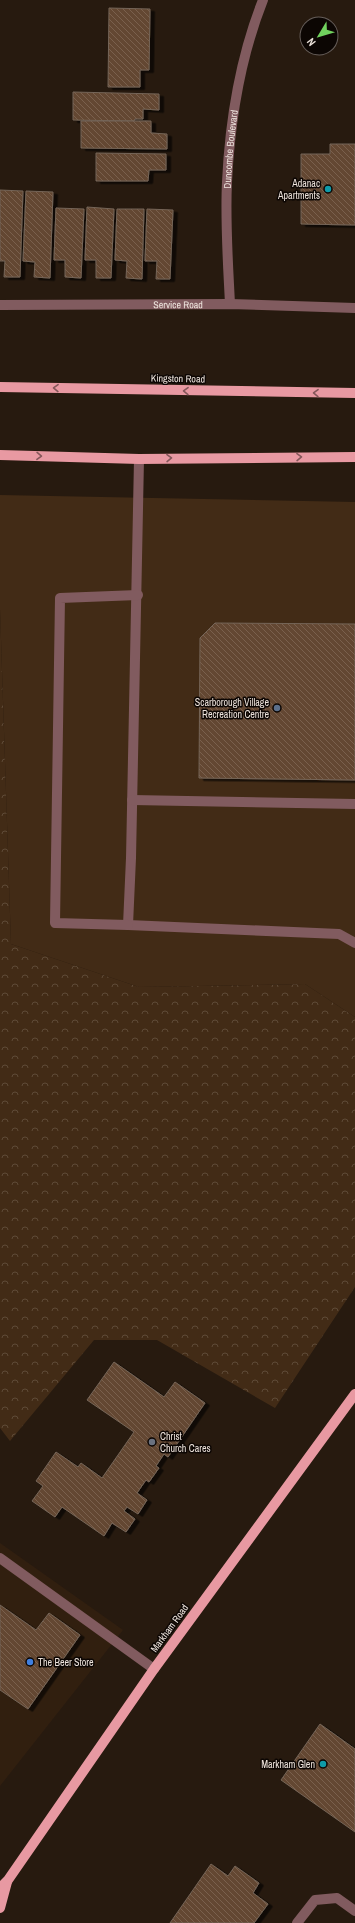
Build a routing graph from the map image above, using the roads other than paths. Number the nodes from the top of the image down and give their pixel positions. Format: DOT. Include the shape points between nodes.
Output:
graph roads {
  1 [pos="263,0"];
  2 [pos="230,304"];
  3 [pos="0,305"];
  4 [pos="355,308"];
  5 [pos="0,387"];
  6 [pos="355,393"];
  7 [pos="0,455"];
  8 [pos="355,457"];
  9 [pos="139,459"];
  10 [pos="138,595"];
  11 [pos="132,800"];
  12 [pos="355,804"];
  13 [pos="128,926"];
  14 [pos="355,943"];
  15 [pos="355,1394"];
  16 [pos="0,1558"];
  17 [pos="154,1669"];
  18 [pos="8,1880"];
  19 [pos="0,1888"];
  20 [pos="0,1908"];
  21 [pos="355,1911"];
  22 [pos="297,1923"];
  1 -- 2 [label="street, Duncombe Boulevard" via="252,29 239,80 232,127 227,182"];
  2 -- 3 [label="street, Service Road"];
  2 -- 4 [label="street, Service Road"];
  6 -- 5 [label="main road, Kingston Road, one-way"];
  7 -- 9 [label="main road, one-way"];
  9 -- 8 [label="main road, one-way"];
  9 -- 10 [label="street"];
  10 -- 11 [label="street"];
  10 -- 13 [label="street" via="60,598 55,924"];
  11 -- 12 [label="street"];
  11 -- 13 [label="street"];
  13 -- 14 [label="street" via="339,934"];
  15 -- 17 [label="main road, Markham Road"];
  16 -- 17 [label="street"];
  17 -- 18 [label="main road, Markham Road"];
  18 -- 19 [label="main road, Markham Road"];
  18 -- 20 [label="main road, Markham Road"];
  21 -- 22 [label="street" via="337,1898 314,1900"];
}
